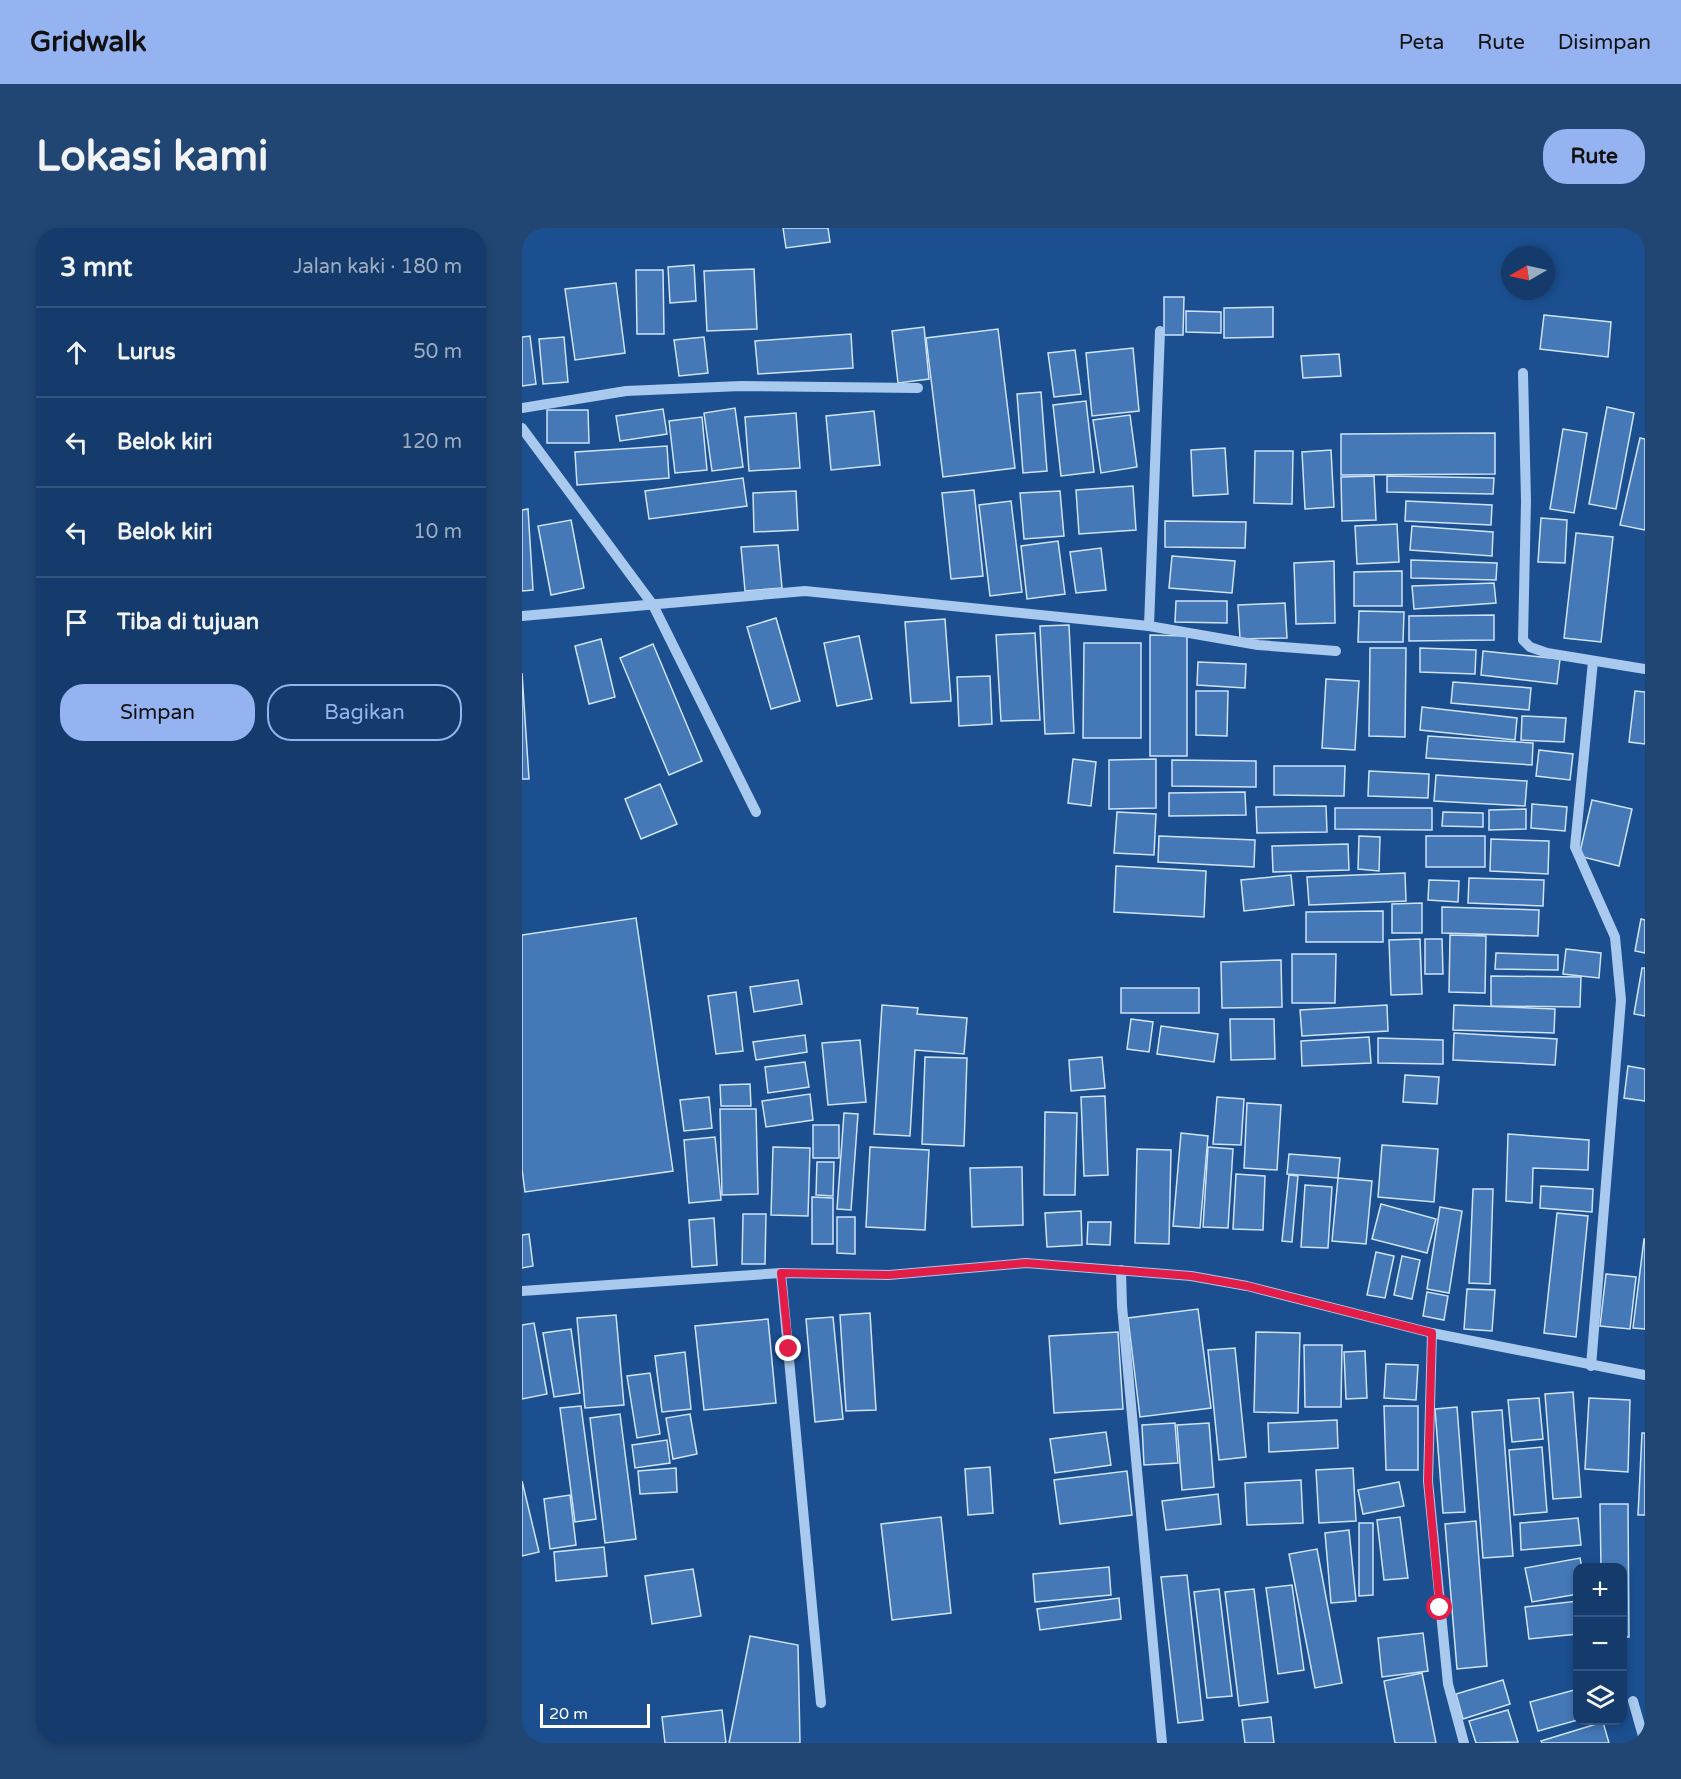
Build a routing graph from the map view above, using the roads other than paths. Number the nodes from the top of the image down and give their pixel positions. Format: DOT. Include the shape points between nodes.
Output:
graph roads {
  1 [pos="1160,331"];
  2 [pos="1523,373"];
  3 [pos="918,388"];
  4 [pos="522,408"];
  5 [pos="522,428"];
  6 [pos="653,605"];
  7 [pos="522,616"];
  8 [pos="1149,626"];
  9 [pos="1336,651"];
  10 [pos="1593,661"];
  11 [pos="1645,669"];
  12 [pos="756,812"];
  13 [pos="1121,1270"];
  14 [pos="781,1273"];
  15 [pos="522,1291"];
  16 [pos="1432,1333"];
  17 [pos="1591,1366"];
  18 [pos="1645,1375"];
  19 [pos="1633,1701"];
  20 [pos="821,1702"];
  21 [pos="1162,1743"];
  22 [pos="1464,1743"];
  23 [pos="1644,1743"];
  1 -- 8 [label="street"];
  2 -- 10 [label="street" via="1523,640 1530,648 1546,653"];
  3 -- 4 [label="street" via="741,386 626,391"];
  5 -- 6 [label="street"];
  6 -- 7 [label="street"];
  6 -- 8 [label="street" via="805,591"];
  6 -- 12 [label="street"];
  8 -- 9 [label="street" via="1258,645"];
  10 -- 11 [label="street"];
  10 -- 17 [label="street" via="1575,847 1615,937 1621,1000"];
  13 -- 14 [label="street" via="1026,1263 889,1275"];
  13 -- 16 [label="street" via="1247,1286"];
  13 -- 21 [label="street"];
  14 -- 15 [label="street"];
  14 -- 20 [label="street"];
  16 -- 17 [label="street"];
  16 -- 22 [label="street" via="1428,1481 1448,1683"];
  17 -- 18 [label="street"];
  19 -- 23 [label="street"];
}
